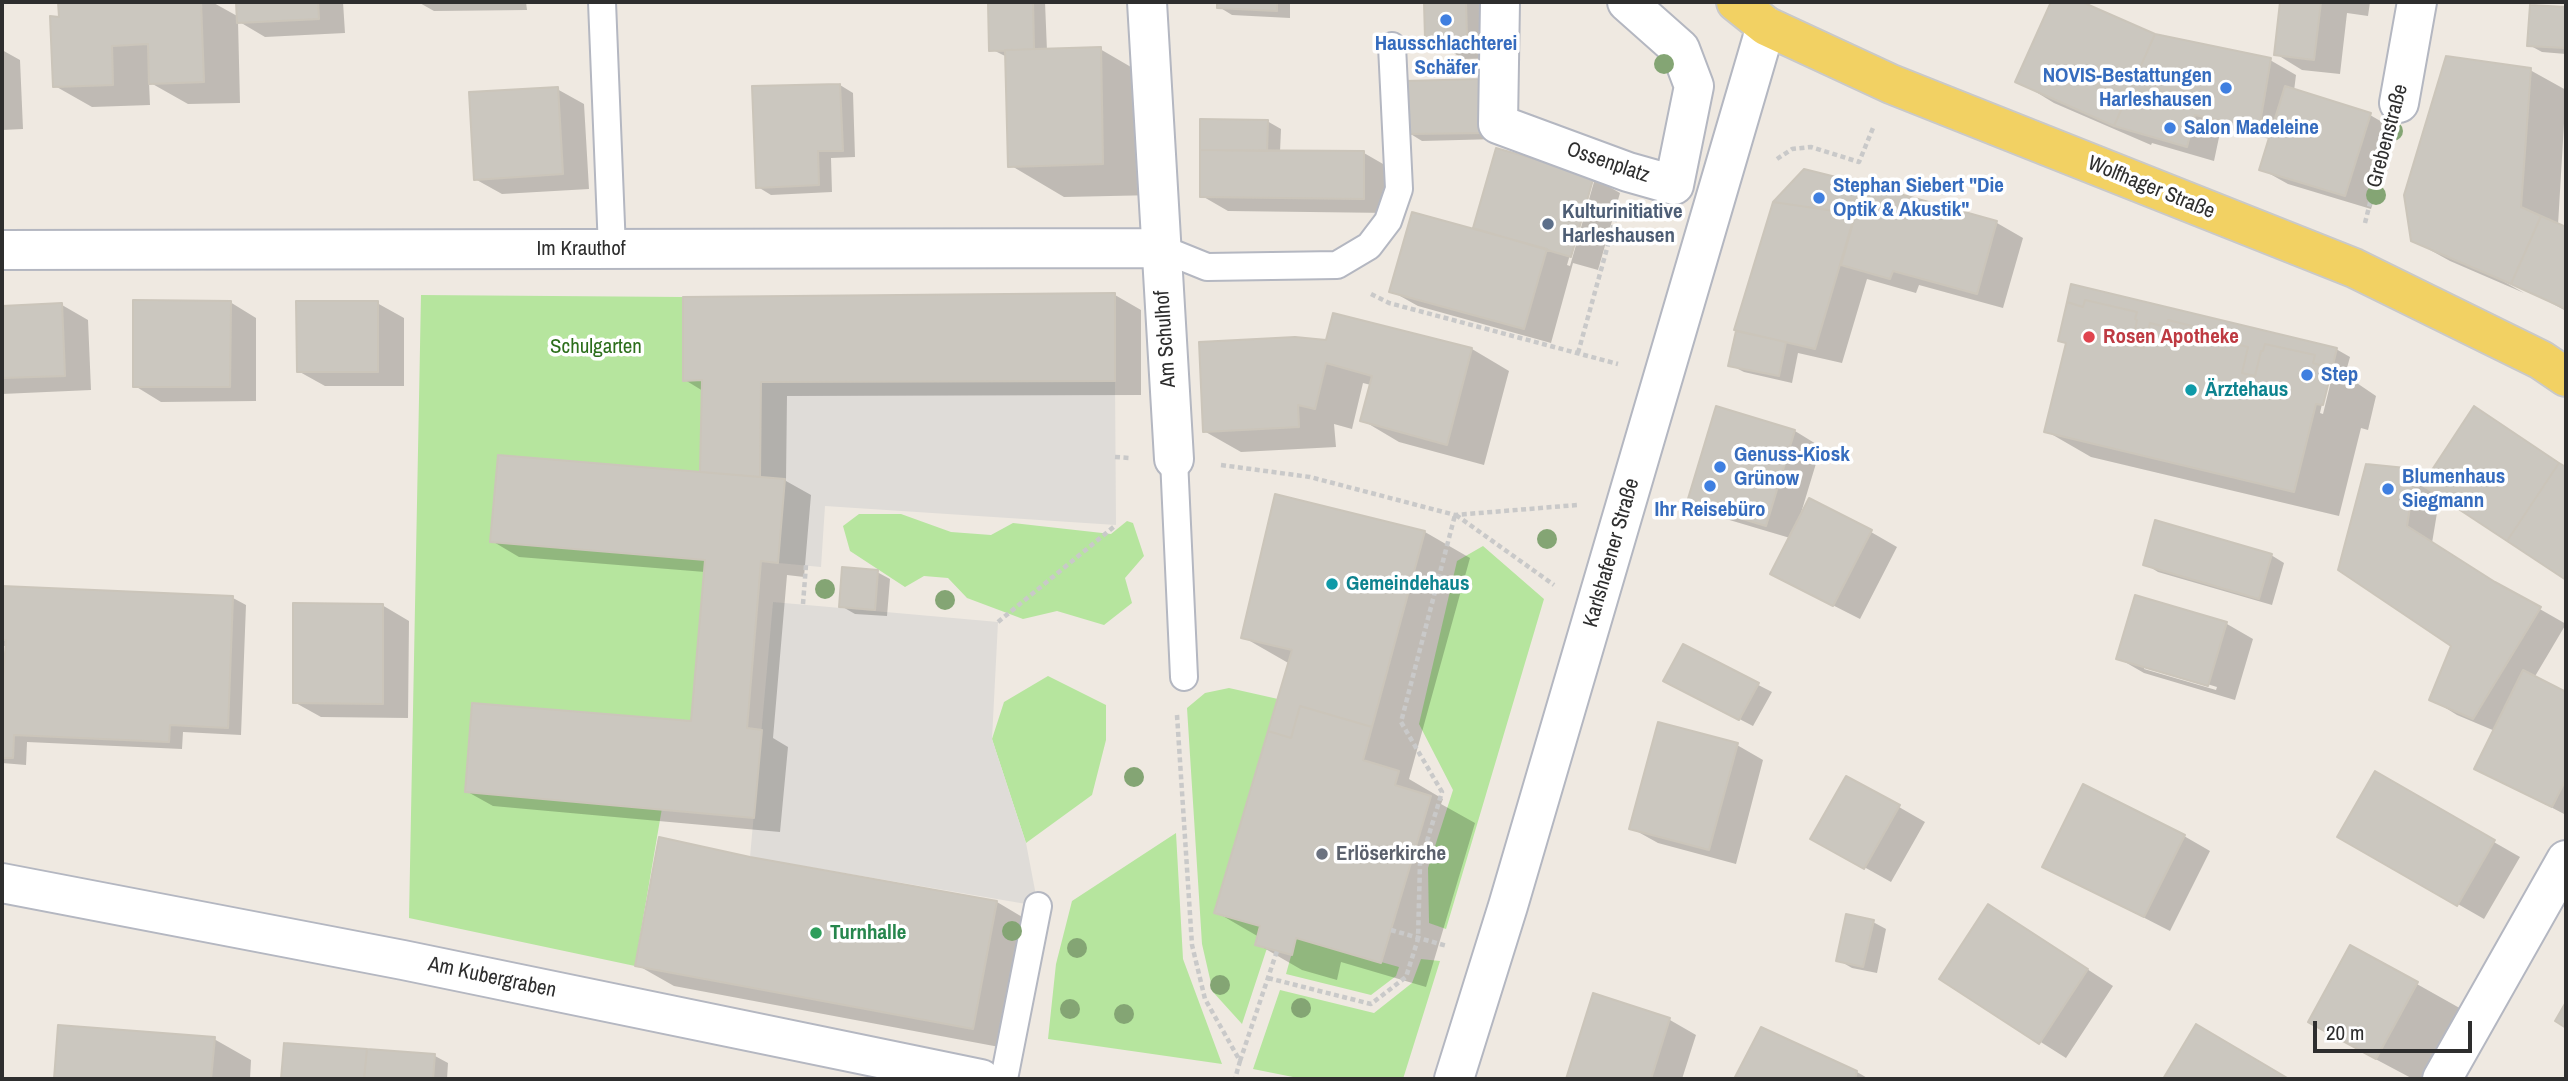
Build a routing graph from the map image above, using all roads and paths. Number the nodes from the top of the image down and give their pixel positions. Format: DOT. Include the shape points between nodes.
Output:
graph roads {
  1 [pos="601,2"];
  2 [pos="1147,2"];
  3 [pos="1500,2"];
  4 [pos="1627,2"];
  5 [pos="1736,2"];
  6 [pos="2417,2"];
  7 [pos="1766,26"];
  8 [pos="1392,46"];
  9 [pos="2399,103"];
  10 [pos="1628,172"];
  11 [pos="1160,248"];
  12 [pos="612,249"];
  13 [pos="2,250"];
  14 [pos="1337,265"];
  15 [pos="2354,268"];
  16 [pos="1578,353"];
  17 [pos="1662,376"];
  18 [pos="2566,377"];
  19 [pos="1174,459"];
  20 [pos="1627,501"];
  21 [pos="1455,514"];
  22 [pos="1116,525"];
  23 [pos="806,565"];
  24 [pos="803,604"];
  25 [pos="1594,615"];
  26 [pos="998,622"];
  27 [pos="1184,677"];
  28 [pos="2566,860"];
  29 [pos="2,883"];
  30 [pos="1038,906"];
  31 [pos="1391,930"];
  32 [pos="1418,939"];
  33 [pos="1446,946"];
  34 [pos="1277,951"];
  35 [pos="1268,978"];
  36 [pos="1240,1061"];
  37 [pos="981,1079"];
  38 [pos="1004,1079"];
  39 [pos="1235,1079"];
  40 [pos="1454,1079"];
  41 [pos="2442,1079"];
  1 -- 12 [label="lane"];
  2 -- 11 [label="street, Am Schulhof"];
  3 -- 10 [label="street, Ossenplatz" via="1498,124"];
  4 -- 10 [label="street, Ossenplatz" via="1680,49 1694,86 1674,185"];
  5 -- 7 [label="main road, Wolfhager Straße"];
  6 -- 9 [label="street, Grebenstraße"];
  7 -- 15 [label="main road, Wolfhager Straße" via="1891,84"];
  7 -- 17 [label="street, Karlshafener Straße"];
  8 -- 14 [label="lane" via="1399,189 1388,221 1369,246"];
  9 -- 15 [label="path, Grebenstraße"];
  10 -- 16 [label="path"];
  11 -- 12 [label="street, Im Krauthof"];
  11 -- 14 [label="lane" via="1208,267"];
  11 -- 19 [label="street, Am Schulhof"];
  12 -- 13 [label="street, Im Krauthof"];
  14 -- 16 [label="path" via="1360,288 1389,303"];
  15 -- 18 [label="main road, Wolfhager Straße" via="2541,360"];
  16 -- 17 [label="path"];
  17 -- 20 [label="street, Karlshafener Straße"];
  19 -- 21 [label="path" via="1310,478"];
  19 -- 27 [label="lane, Am Schulhof"];
  20 -- 21 [label="path"];
  20 -- 25 [label="street, Karlshafener Straße"];
  21 -- 25 [label="path"];
  21 -- 32 [label="path" via="1401,722 1442,792 1420,864"];
  22 -- 26 [label="path"];
  23 -- 24 [label="path"];
  25 -- 40 [label="street, Karlshafener Straße"];
  27 -- 36 [label="path" via="1177,707 1192,945 1205,999"];
  28 -- 41 [label="street"];
  29 -- 37 [label="street, Am Kubergraben"];
  30 -- 38 [label="lane"];
  31 -- 32 [label="path"];
  32 -- 33 [label="path"];
  32 -- 35 [label="path" via="1406,977 1371,1004"];
  34 -- 35 [label="path"];
  35 -- 36 [label="path"];
  36 -- 39 [label="path"];
}
